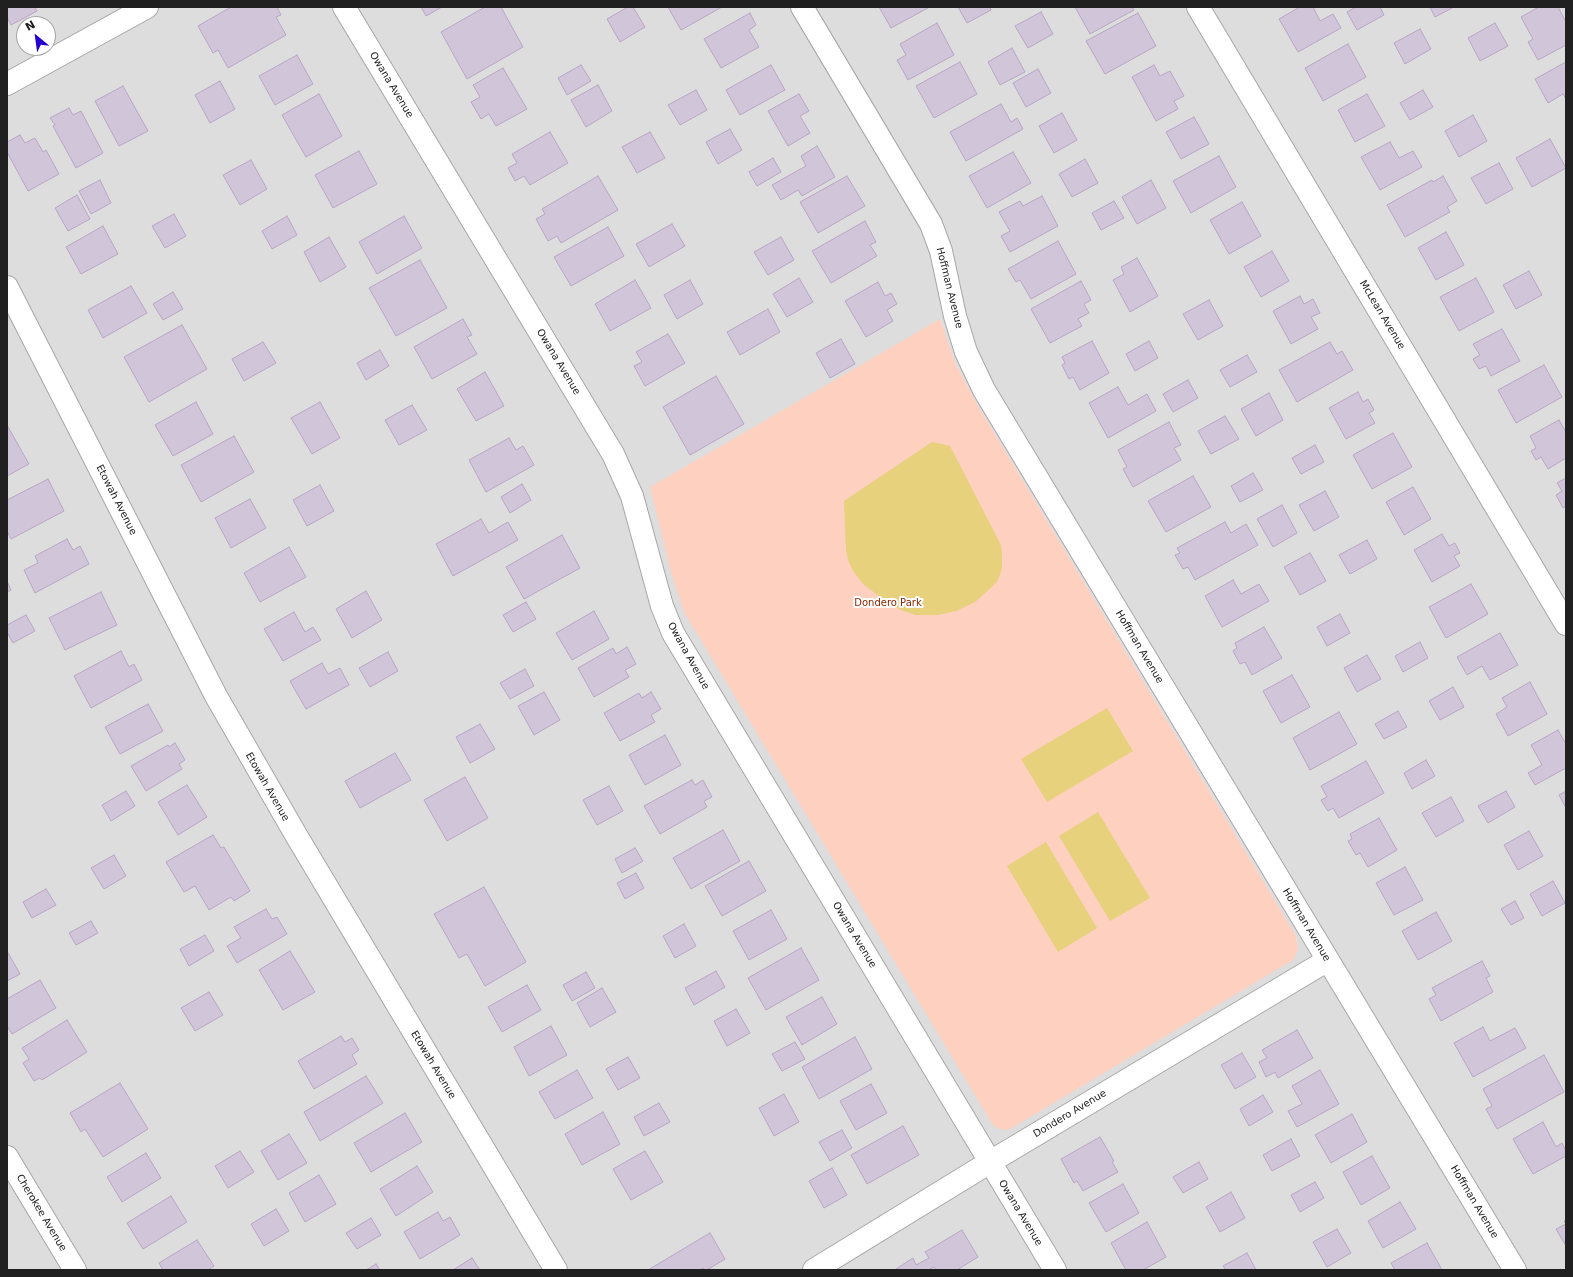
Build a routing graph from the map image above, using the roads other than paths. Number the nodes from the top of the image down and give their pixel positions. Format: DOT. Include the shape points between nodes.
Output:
graph roads {
  1 [pos="147,7"];
  2 [pos="344,7"];
  3 [pos="802,7"];
  4 [pos="1198,7"];
  5 [pos="7,84"];
  6 [pos="7,287"];
  7 [pos="1566,624"];
  8 [pos="1328,960"];
  9 [pos="7,1157"];
  10 [pos="990,1162"];
  11 [pos="75,1270"];
  12 [pos="556,1270"];
  13 [pos="814,1270"];
  14 [pos="1055,1270"];
  15 [pos="1515,1270"];
  1 -- 5 [label="street"];
  2 -- 10 [label="street, Owana Avenue" via="613,454 632,496 662,606 673,633"];
  3 -- 8 [label="street, Hoffman Avenue" via="931,224 941,251 955,316 966,352 984,390"];
  4 -- 7 [label="street, McLean Avenue"];
  6 -- 12 [label="street, Etowah Avenue" via="216,696 296,835"];
  8 -- 10 [label="street, Dondero Avenue"];
  8 -- 15 [label="street, Hoffman Avenue"];
  9 -- 11 [label="street, Cherokee Avenue"];
  10 -- 13 [label="street, Dondero Avenue"];
  10 -- 14 [label="street, Owana Avenue"];
}
